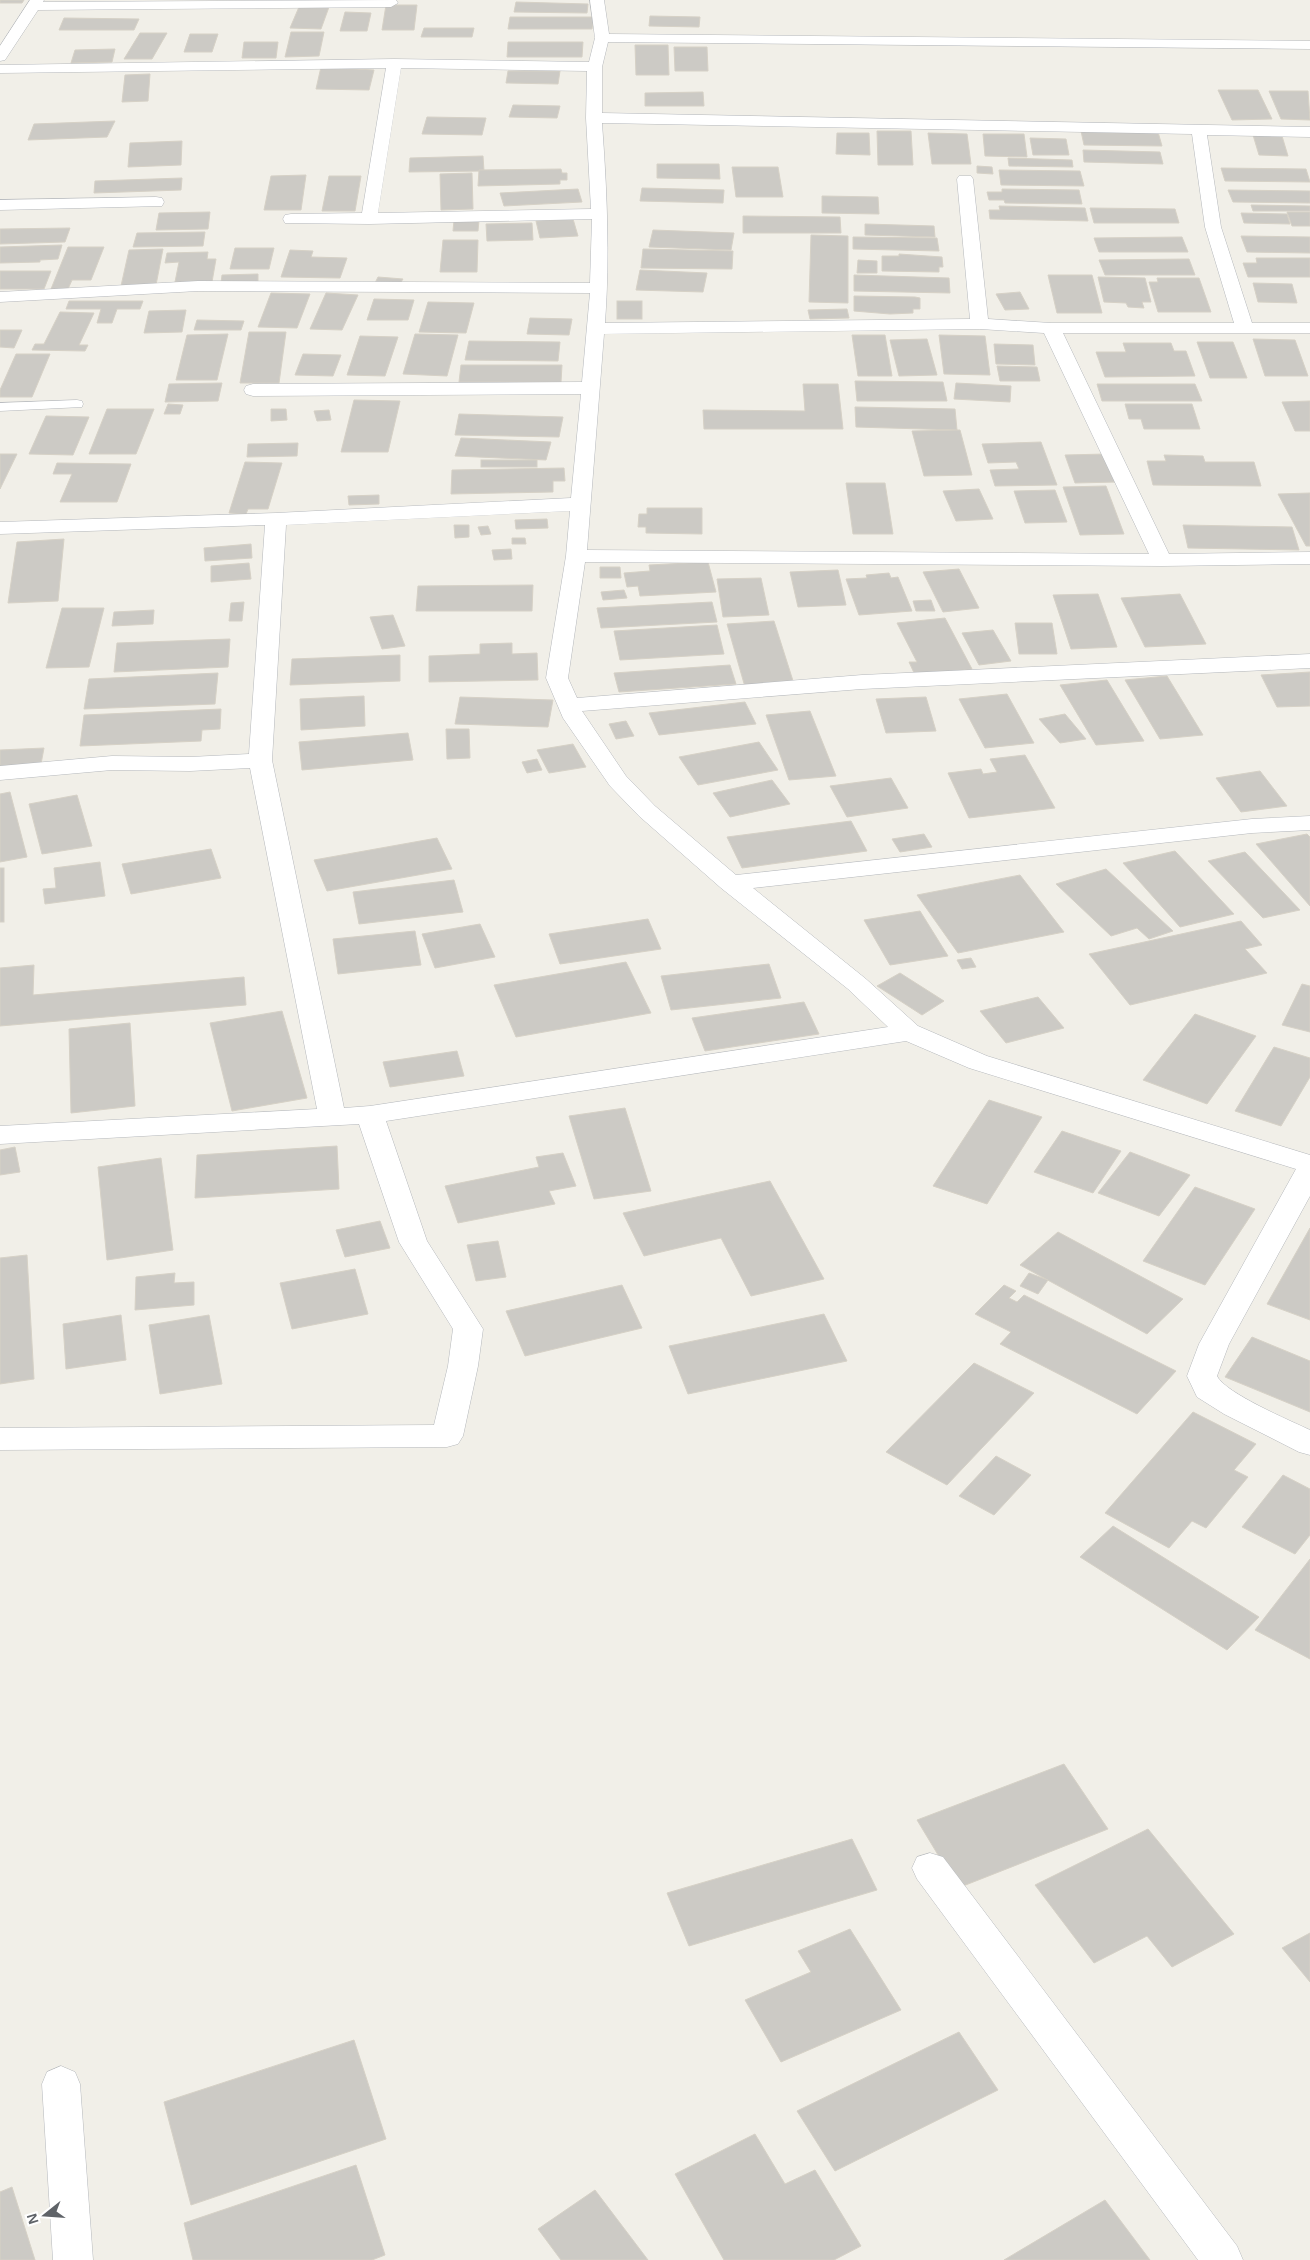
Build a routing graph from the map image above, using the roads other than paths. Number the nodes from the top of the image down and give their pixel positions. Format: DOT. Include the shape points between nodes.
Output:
graph roads {
  1 [pos="597,0"];
  2 [pos="35,3"];
  3 [pos="391,3"];
  4 [pos="602,38"];
  5 [pos="1310,45"];
  6 [pos="0,57"];
  7 [pos="394,63"];
  8 [pos="595,67"];
  9 [pos="0,69"];
  10 [pos="594,118"];
  11 [pos="1198,131"];
  12 [pos="1310,132"];
  13 [pos="964,179"];
  14 [pos="156,202"];
  15 [pos="0,205"];
  16 [pos="600,214"];
  17 [pos="369,219"];
  18 [pos="291,220"];
  19 [pos="599,288"];
  20 [pos="0,296"];
  21 [pos="980,324"];
  22 [pos="1051,328"];
  23 [pos="1245,328"];
  24 [pos="1310,328"];
  25 [pos="596,329"];
  26 [pos="590,388"];
  27 [pos="253,390"];
  28 [pos="77,404"];
  29 [pos="0,407"];
  30 [pos="580,504"];
  31 [pos="276,519"];
  32 [pos="0,528"];
  33 [pos="576,556"];
  34 [pos="1310,558"];
  35 [pos="1162,560"];
  36 [pos="1310,661"];
  37 [pos="568,705"];
  38 [pos="260,760"];
  39 [pos="0,773"];
  40 [pos="1310,823"];
  41 [pos="730,883"];
  42 [pos="909,1032"];
  43 [pos="370,1115"];
  44 [pos="332,1116"];
  45 [pos="0,1135"];
  46 [pos="1310,1164"];
  47 [pos="1310,1170"];
  48 [pos="0,1439"];
  49 [pos="1310,1444"];
  50 [pos="930,1868"];
  51 [pos="60,2084"];
  52 [pos="73,2260"];
  53 [pos="1223,2260"];
  1 -- 4 [label="street"];
  2 -- 3 [label="street"];
  2 -- 6 [label="street"];
  4 -- 5 [label="street"];
  4 -- 8 [label="street"];
  7 -- 8 [label="street"];
  7 -- 9 [label="street"];
  7 -- 17 [label="street"];
  8 -- 10 [label="street"];
  10 -- 11 [label="street"];
  10 -- 16 [label="street"];
  11 -- 12 [label="street"];
  11 -- 23 [label="street" via="1213,227"];
  13 -- 21 [label="street"];
  14 -- 15 [label="street"];
  16 -- 17 [label="street"];
  16 -- 19 [label="street"];
  17 -- 18 [label="street"];
  19 -- 20 [label="street" via="198,286"];
  19 -- 25 [label="street"];
  21 -- 22 [label="street"];
  21 -- 25 [label="street"];
  22 -- 23 [label="street"];
  22 -- 35 [label="street"];
  23 -- 24 [label="street"];
  25 -- 26 [label="street"];
  26 -- 27 [label="street"];
  26 -- 30 [label="street"];
  28 -- 29 [label="lane"];
  30 -- 31 [label="street"];
  30 -- 33 [label="street"];
  31 -- 32 [label="street"];
  31 -- 38 [label="street"];
  33 -- 35 [label="street"];
  33 -- 37 [label="street" via="557,678"];
  34 -- 35 [label="street"];
  36 -- 37 [label="street" via="862,682"];
  37 -- 41 [label="street" via="618,782"];
  38 -- 39 [label="street" via="190,764 112,763"];
  38 -- 44 [label="street"];
  40 -- 41 [label="street" via="1252,826"];
  41 -- 42 [label="street" via="857,984"];
  42 -- 43 [label="street"];
  42 -- 46 [label="street" via="978,1062"];
  43 -- 44 [label="street"];
  43 -- 48 [label="street" via="413,1242 468,1329 447,1436"];
  44 -- 45 [label="street"];
  47 -- 49 [label="street" via="1214,1344 1202,1376 1208,1389 1235,1406"];
  50 -- 53 [label="street"];
  51 -- 52 [label="street"];
}
